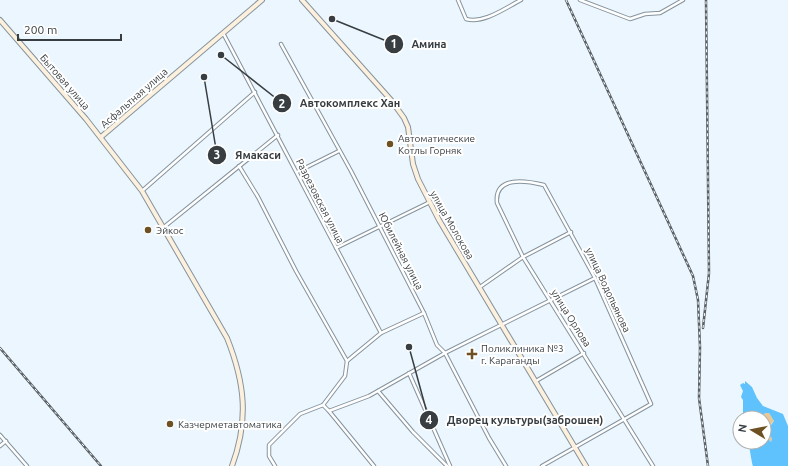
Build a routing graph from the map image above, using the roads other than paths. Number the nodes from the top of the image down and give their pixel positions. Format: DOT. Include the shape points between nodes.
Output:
graph roads {
  1 [pos="262,0"];
  2 [pos="302,0"];
  3 [pos="458,0"];
  4 [pos="521,0"];
  5 [pos="580,0"];
  6 [pos="683,0"];
  7 [pos="0,20"];
  8 [pos="223,33"];
  9 [pos="280,44"];
  10 [pos="255,92"];
  11 [pos="278,135"];
  12 [pos="101,137"];
  13 [pos="340,151"];
  14 [pos="239,166"];
  15 [pos="297,172"];
  16 [pos="515,181"];
  17 [pos="142,191"];
  18 [pos="430,202"];
  19 [pos="164,227"];
  20 [pos="380,228"];
  21 [pos="571,232"];
  22 [pos="336,248"];
  23 [pos="523,257"];
  24 [pos="595,278"];
  25 [pos="479,287"];
  26 [pos="551,300"];
  27 [pos="424,314"];
  28 [pos="502,325"];
  29 [pos="381,333"];
  30 [pos="445,353"];
  31 [pos="584,354"];
  32 [pos="347,361"];
  33 [pos="409,373"];
  34 [pos="535,381"];
  35 [pos="378,391"];
  36 [pos="323,405"];
  37 [pos="329,411"];
  38 [pos="624,419"];
  39 [pos="0,435"];
  40 [pos="6,441"];
  41 [pos="0,446"];
  42 [pos="575,447"];
  43 [pos="27,466"];
  44 [pos="232,466"];
  45 [pos="275,466"];
  46 [pos="374,466"];
  47 [pos="447,466"];
  48 [pos="450,466"];
  49 [pos="506,466"];
  50 [pos="542,466"];
  51 [pos="586,466"];
  52 [pos="653,466"];
  1 -- 8 [label="main road, Асфальтная улица"];
  2 -- 18 [label="main road, улица Молокова" via="404,118 410,137 413,164"];
  3 -- 4 [label="street" via="466,19 475,21"];
  5 -- 6 [label="street" via="630,19 660,13"];
  7 -- 12 [label="main road, Бытовая улица"];
  8 -- 10 [label="street, Разрезовская улица"];
  8 -- 12 [label="main road, Асфальтная улица"];
  9 -- 13 [label="street, Юбилейная улица"];
  10 -- 11 [label="street, Разрезовская улица"];
  10 -- 17 [label="street"];
  11 -- 14 [label="street"];
  11 -- 15 [label="street, Разрезовская улица"];
  12 -- 17 [label="main road, Асфальтная улица"];
  13 -- 15 [label="street"];
  13 -- 20 [label="street, Юбилейная улица"];
  14 -- 19 [label="street"];
  14 -- 32 [label="street"];
  15 -- 22 [label="street, Разрезовская улица"];
  16 -- 21 [label="street, улица Водопьянова" via="544,185"];
  16 -- 23 [label="street, улица Орлова" via="500,189 496,196"];
  17 -- 19 [label="main road, Асфальтная улица"];
  18 -- 20 [label="street"];
  18 -- 25 [label="main road, улица Молокова"];
  19 -- 44 [label="main road, Асфальтная улица" via="227,338 237,364 242,385 243,414"];
  20 -- 22 [label="street"];
  20 -- 27 [label="street, Юбилейная улица"];
  21 -- 23 [label="street"];
  21 -- 24 [label="street, улица Водопьянова"];
  22 -- 29 [label="street, Разрезовская улица"];
  23 -- 25 [label="street"];
  23 -- 26 [label="street, улица Орлова"];
  24 -- 26 [label="street"];
  24 -- 38 [label="street, улица Водопьянова" via="651,404"];
  25 -- 28 [label="main road, улица Молокова"];
  26 -- 28 [label="street"];
  26 -- 31 [label="street, улица Орлова"];
  27 -- 29 [label="street"];
  27 -- 30 [label="street, Юбилейная улица" via="437,345"];
  28 -- 30 [label="street"];
  28 -- 34 [label="main road, улица Молокова"];
  29 -- 32 [label="street"];
  30 -- 33 [label="street"];
  30 -- 49 [label="street, Юбилейная улица"];
  31 -- 34 [label="street"];
  31 -- 38 [label="street, улица Орлова"];
  32 -- 36 [label="street" via="345,376"];
  33 -- 35 [label="street"];
  33 -- 48 [label="street"];
  34 -- 42 [label="main road, улица Молокова"];
  35 -- 37 [label="street"];
  35 -- 47 [label="street" via="413,432"];
  36 -- 37 [label="street"];
  36 -- 45 [label="street" via="300,414 269,445 269,456"];
  37 -- 46 [label="street"];
  38 -- 42 [label="street"];
  38 -- 52 [label="street, улица Орлова"];
  39 -- 40 [label="street"];
  40 -- 41 [label="street"];
  40 -- 43 [label="street"];
  42 -- 50 [label="street"];
  42 -- 51 [label="main road, улица Молокова"];
}
